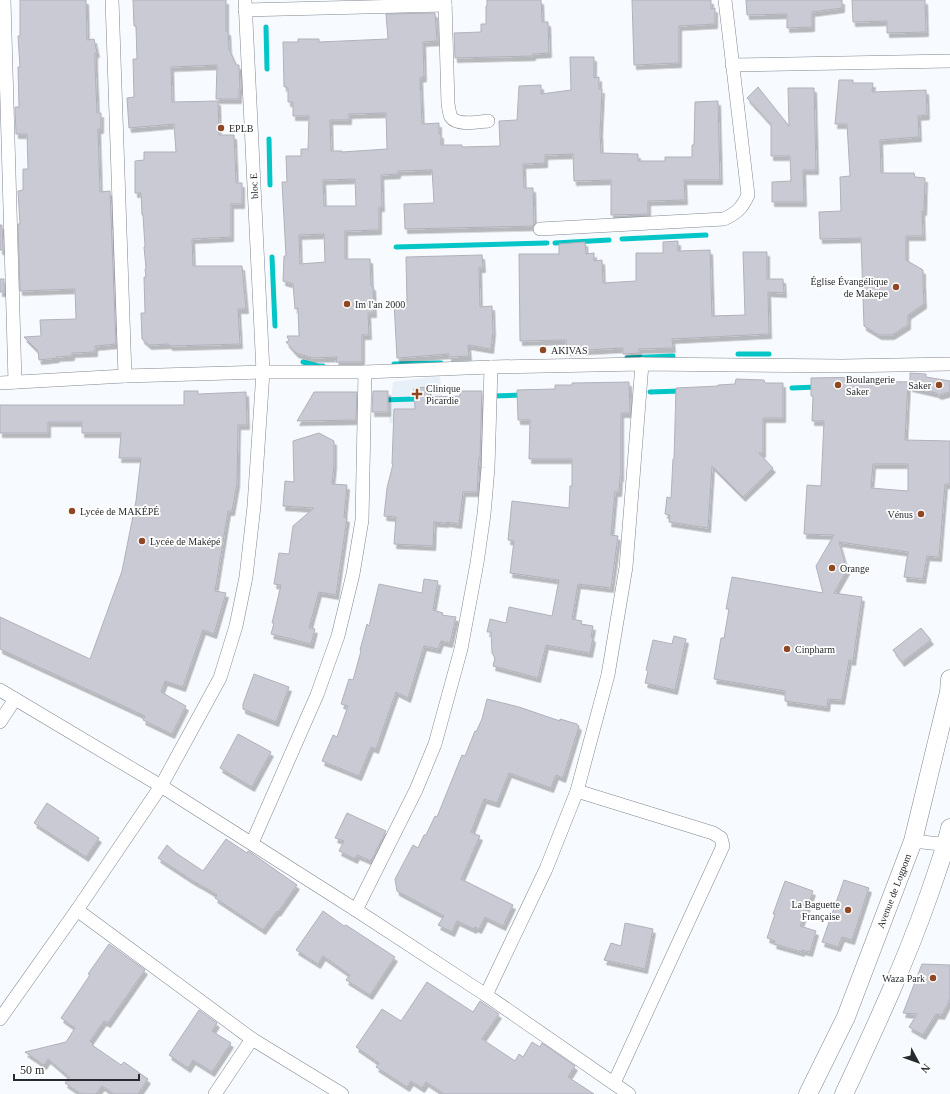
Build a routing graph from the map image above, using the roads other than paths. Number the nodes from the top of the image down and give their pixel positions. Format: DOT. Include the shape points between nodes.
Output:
graph roads {
  1 [pos="4,0"];
  2 [pos="112,0"];
  3 [pos="724,0"];
  4 [pos="445,3"];
  5 [pos="245,5"];
  6 [pos="950,61"];
  7 [pos="732,65"];
  8 [pos="488,121"];
  9 [pos="540,229"];
  10 [pos="642,364"];
  11 [pos="950,364"];
  12 [pos="491,367"];
  13 [pos="263,372"];
  14 [pos="365,372"];
  15 [pos="125,376"];
  16 [pos="15,382"];
  17 [pos="0,383"];
  18 [pos="950,679"];
  19 [pos="0,690"];
  20 [pos="15,699"];
  21 [pos="0,722"];
  22 [pos="160,786"];
  23 [pos="577,791"];
  24 [pos="949,840"];
  25 [pos="913,841"];
  26 [pos="252,843"];
  27 [pos="77,910"];
  28 [pos="356,910"];
  29 [pos="486,995"];
  30 [pos="0,1019"];
  31 [pos="252,1039"];
  32 [pos="614,1083"];
  33 [pos="215,1094"];
  34 [pos="342,1094"];
  35 [pos="629,1094"];
  36 [pos="808,1094"];
  37 [pos="844,1094"];
  1 -- 16 [label="street"];
  2 -- 15 [label="street"];
  3 -- 7 [label="street"];
  4 -- 5 [label="street"];
  4 -- 8 [label="street" via="448,104 451,116 455,121 461,122"];
  5 -- 13 [label="street, bloc E"];
  6 -- 7 [label="street"];
  7 -- 9 [label="street" via="748,195 736,213 724,219"];
  10 -- 11 [label="street"];
  10 -- 12 [label="street"];
  10 -- 23 [label="street" via="626,567 608,675"];
  12 -- 14 [label="street"];
  12 -- 28 [label="street" via="484,514 461,649 435,744 416,790"];
  13 -- 14 [label="street"];
  13 -- 15 [label="street"];
  13 -- 22 [label="street, bloc E" via="254,506 246,577 236,626 220,678"];
  14 -- 26 [label="street" via="362,520 353,574 338,636 316,695"];
  15 -- 16 [label="street"];
  16 -- 17 [label="street"];
  18 -- 25 [label="main road, Avenue de Logpom"];
  19 -- 20 [label="street"];
  20 -- 21 [label="street"];
  20 -- 22 [label="street"];
  22 -- 26 [label="street"];
  22 -- 27 [label="street, bloc E"];
  23 -- 29 [label="street" via="546,869"];
  23 -- 32 [label="street" via="712,833 721,838 723,846"];
  24 -- 25 [label="street"];
  24 -- 37 [label="main road" via="917,929"];
  25 -- 36 [label="main road, Avenue de Logpom" via="846,1017"];
  26 -- 28 [label="street"];
  27 -- 30 [label="street, bloc E"];
  27 -- 31 [label="street"];
  28 -- 29 [label="street"];
  29 -- 32 [label="street"];
  31 -- 33 [label="street"];
  31 -- 34 [label="street"];
  32 -- 35 [label="street"];
}
